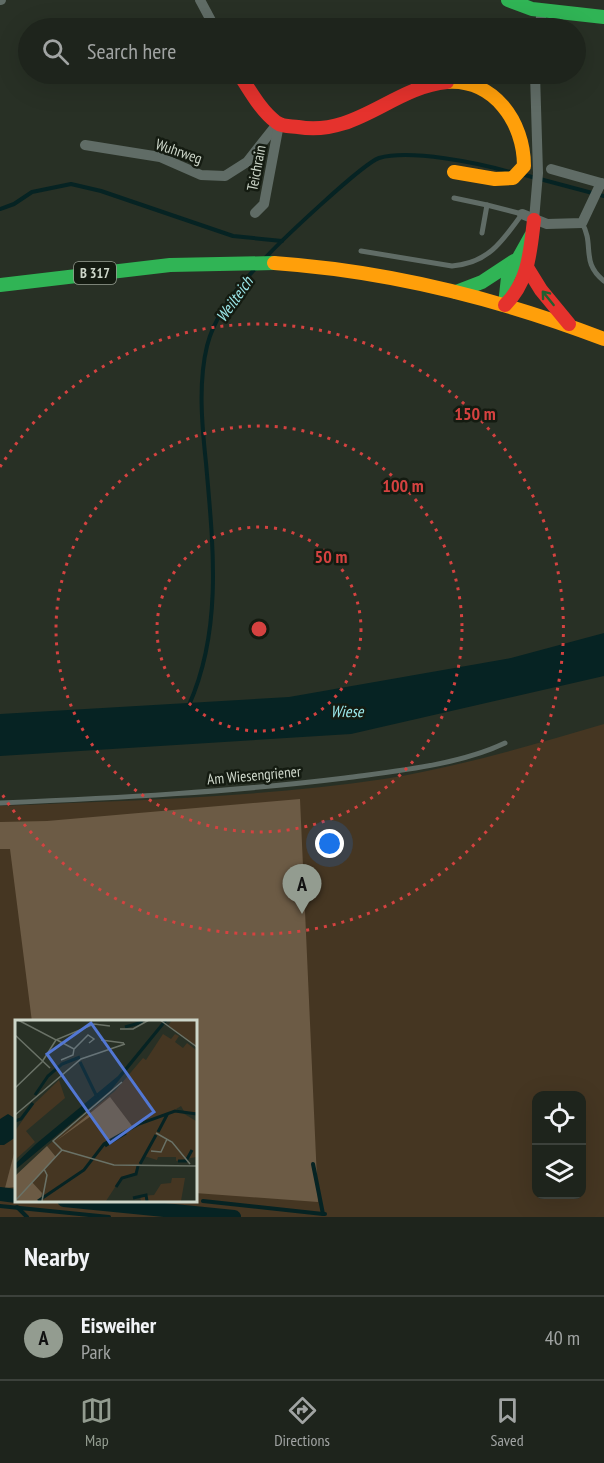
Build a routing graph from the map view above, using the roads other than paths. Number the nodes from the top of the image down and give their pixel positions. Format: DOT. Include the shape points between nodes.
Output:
graph roads {
  1 [pos="200,0"];
  2 [pos="508,0"];
  3 [pos="542,12"];
  4 [pos="604,17"];
  5 [pos="210,18"];
  6 [pos="541,18"];
  7 [pos="246,84"];
  8 [pos="445,84"];
  9 [pos="480,84"];
  10 [pos="535,84"];
  11 [pos="278,124"];
  12 [pos="85,145"];
  13 [pos="551,169"];
  14 [pos="454,172"];
  15 [pos="603,183"];
  16 [pos="454,198"];
  17 [pos="487,205"];
  18 [pos="255,213"];
  19 [pos="528,217"];
  20 [pos="582,223"];
  21 [pos="482,233"];
  22 [pos="531,236"];
  23 [pos="361,251"];
  24 [pos="514,261"];
  25 [pos="528,269"];
  26 [pos="604,281"];
  27 [pos="0,285"];
  28 [pos="456,292"];
  29 [pos="505,305"];
  30 [pos="569,325"];
  31 [pos="604,339"];
  32 [pos="505,743"];
  33 [pos="0,803"];
  1 -- 5 [label="street"];
  2 -- 3 [label="main road"];
  3 -- 4 [label="main road"];
  3 -- 6 [label="street"];
  7 -- 11 [label="main road"];
  8 -- 11 [label="main road" via="409,92 329,129"];
  9 -- 14 [label="main road" via="491,90 518,126 523,138 524,166 513,178"];
  10 -- 19 [label="street" via="538,187"];
  11 -- 12 [label="street, Wuhrweg" via="247,162 225,176 201,175 160,157"];
  11 -- 18 [label="street, Teichrain" via="264,204"];
  13 -- 15 [label="street"];
  15 -- 20 [label="street"];
  16 -- 17 [label="lane"];
  17 -- 19 [label="lane"];
  17 -- 21 [label="lane"];
  19 -- 20 [label="street" via="547,224"];
  19 -- 22 [label="main road"];
  19 -- 23 [label="lane" via="487,256 462,265"];
  20 -- 26 [label="lane" via="587,230 589,265"];
  22 -- 24 [label="main road"];
  22 -- 25 [label="main road"];
  24 -- 28 [label="main road" via="482,282"];
  24 -- 29 [label="main road" via="505,284"];
  25 -- 29 [label="main road" via="517,295"];
  30 -- 25 [label="main road, one-way"];
  27 -- 28 [label="main road, B 317" via="123,269 272,263 340,270"];
  28 -- 29 [label="main road, B 317"];
  29 -- 30 [label="main road, B 317"];
  30 -- 31 [label="main road, B 317"];
  32 -- 33 [label="lane, Am Wiesengriener" via="399,771 297,784"];
}
